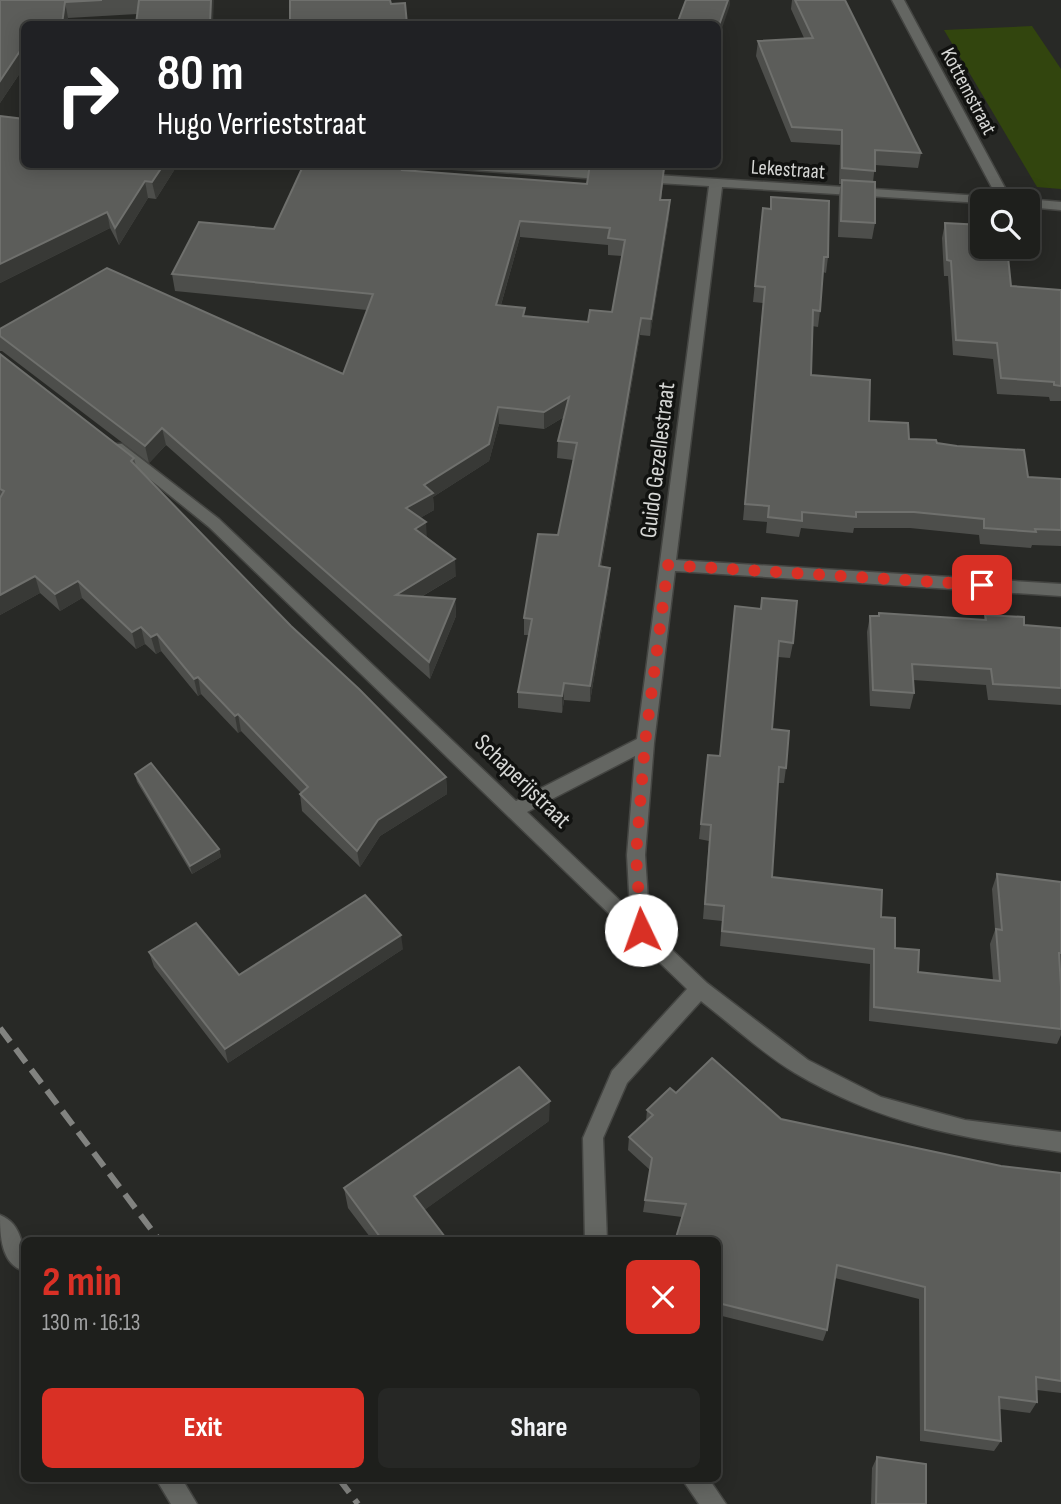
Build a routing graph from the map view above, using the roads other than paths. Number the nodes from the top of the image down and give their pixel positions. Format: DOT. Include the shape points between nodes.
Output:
graph roads {
  1 [pos="898,0"];
  2 [pos="499,168"];
  3 [pos="716,184"];
  4 [pos="999,189"];
  5 [pos="970,199"];
  6 [pos="1040,204"];
  7 [pos="1061,206"];
  8 [pos="105,437"];
  9 [pos="668,565"];
  10 [pos="1061,590"];
  11 [pos="645,743"];
  12 [pos="515,810"];
  13 [pos="641,930"];
  14 [pos="700,989"];
  15 [pos="1061,1142"];
  16 [pos="0,1225"];
  17 [pos="596,1237"];
  18 [pos="21,1256"];
  19 [pos="170,1482"];
  20 [pos="696,1482"];
  21 [pos="185,1504"];
  22 [pos="714,1504"];
  1 -- 4 [label="street, Kottemstraat"];
  2 -- 3 [label="street, Lekestraat"];
  3 -- 5 [label="street, Lekestraat"];
  3 -- 9 [label="street, Guido Gezellestraat"];
  6 -- 7 [label="street"];
  8 -- 12 [label="street, Schaperijstraat" via="214,523"];
  9 -- 10 [label="street"];
  9 -- 11 [label="street, Guido Gezellestraat"];
  11 -- 12 [label="street"];
  11 -- 13 [label="street, Guido Gezellestraat" via="636,855"];
  12 -- 13 [label="street, Schaperijstraat"];
  13 -- 14 [label="street, Schaperijstraat"];
  14 -- 15 [label="street, Schaperijstraat" via="801,1066 877,1105 965,1129"];
  14 -- 17 [label="street" via="619,1077 593,1138"];
  16 -- 18 [label="street"];
  19 -- 21 [label="street"];
  20 -- 22 [label="street"];
}
